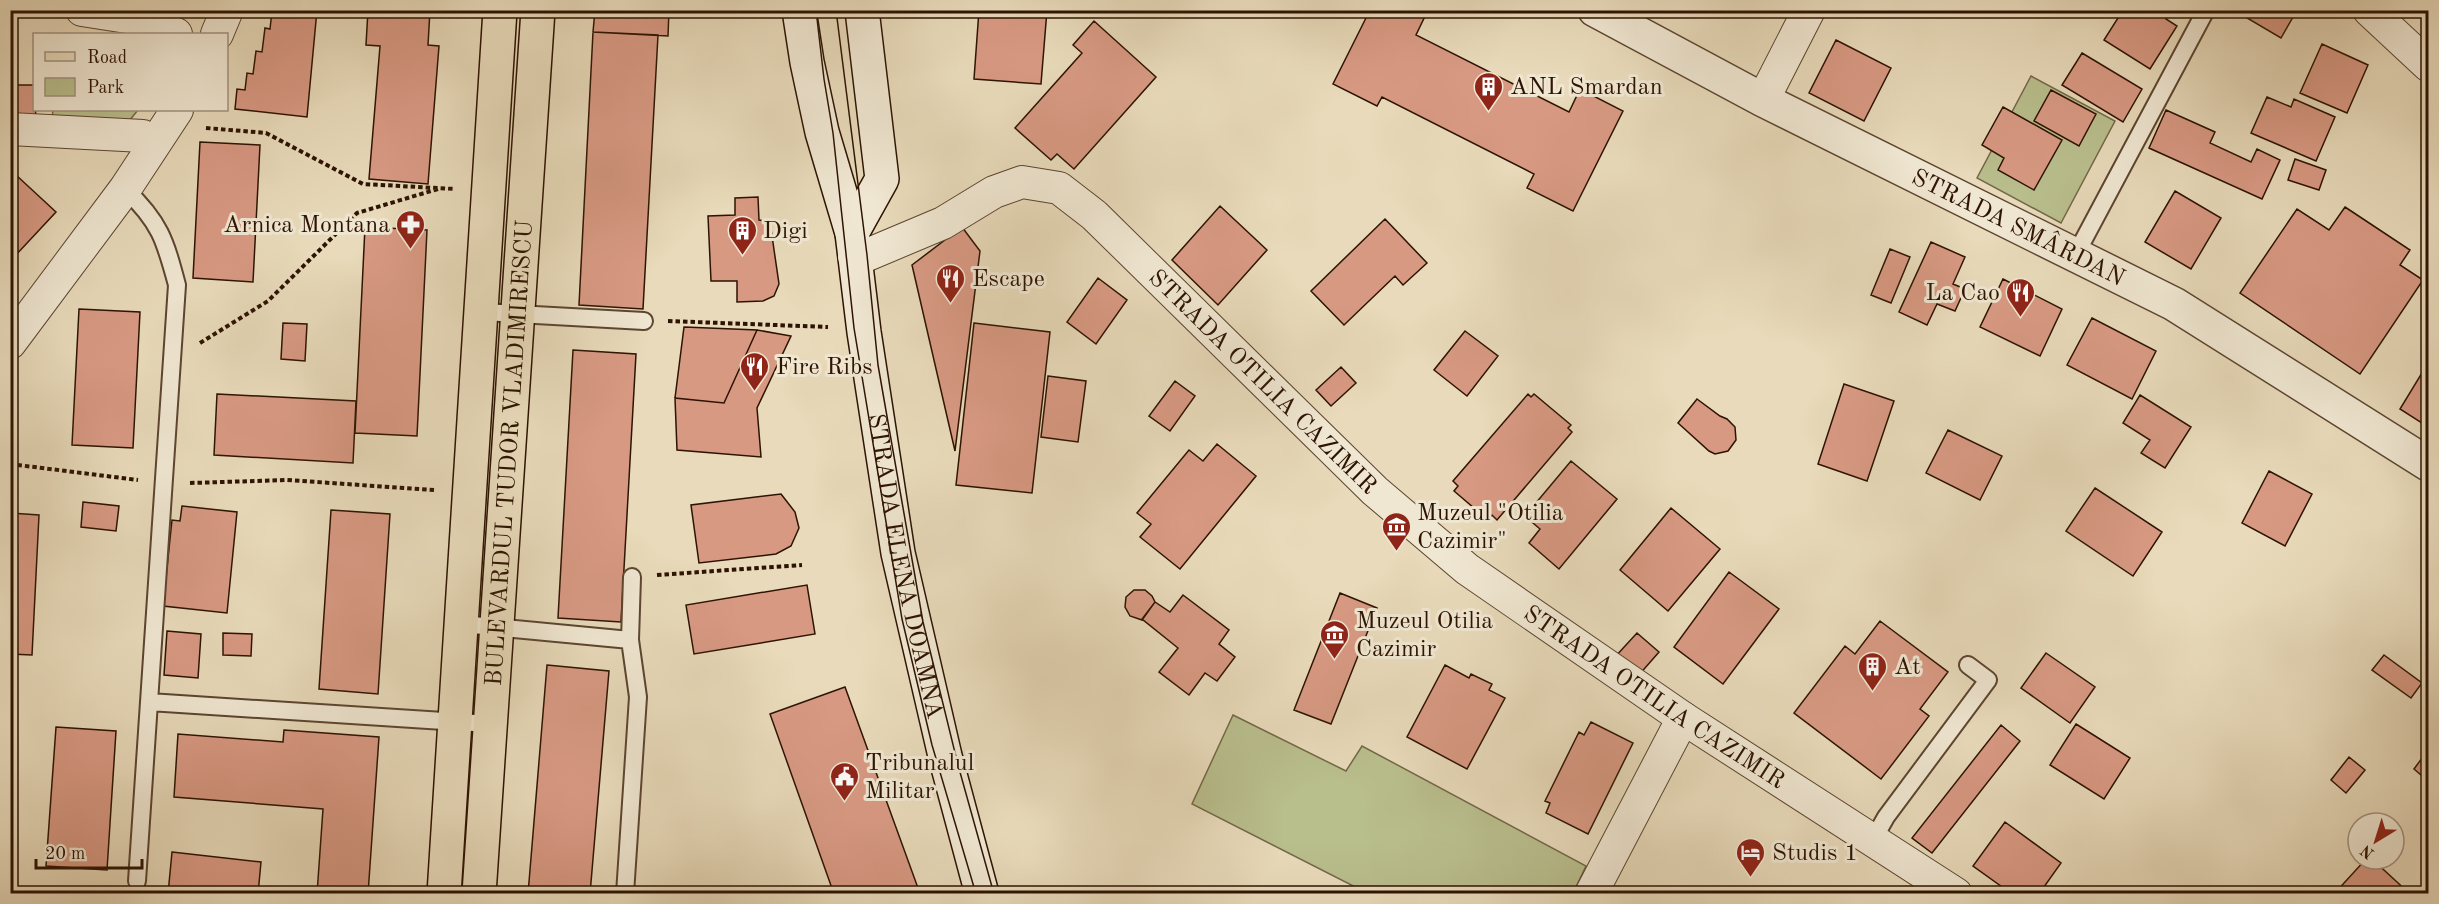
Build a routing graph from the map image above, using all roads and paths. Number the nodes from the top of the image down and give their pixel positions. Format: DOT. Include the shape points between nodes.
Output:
graph roads {
  1 [pos="82,10"];
  2 [pos="227,10"];
  3 [pos="500,10"];
  4 [pos="538,10"];
  5 [pos="799,10"];
  6 [pos="862,10"];
  7 [pos="1595,10"];
  8 [pos="1809,10"];
  9 [pos="2206,10"];
  10 [pos="2369,10"];
  11 [pos="148,15"];
  12 [pos="175,33"];
  13 [pos="217,33"];
  14 [pos="2428,65"];
  15 [pos="1763,100"];
  16 [pos="166,126"];
  17 [pos="10,129"];
  18 [pos="442,188"];
  19 [pos="125,189"];
  20 [pos="489,192"];
  21 [pos="853,245"];
  22 [pos="2076,254"];
  23 [pos="482,312"];
  24 [pos="516,314"];
  25 [pos="644,321"];
  26 [pos="864,332"];
  27 [pos="10,343"];
  28 [pos="171,362"];
  29 [pos="10,464"];
  30 [pos="2428,464"];
  31 [pos="164,484"];
  32 [pos="469,493"];
  33 [pos="802,565"];
  34 [pos="632,577"];
  35 [pos="462,624"];
  36 [pos="497,627"];
  37 [pos="630,640"];
  38 [pos="1968,665"];
  39 [pos="149,702"];
  40 [pos="1683,718"];
  41 [pos="455,723"];
  42 [pos="490,724"];
  43 [pos="1873,840"];
  44 [pos="137,881"];
  45 [pos="444,894"];
  46 [pos="479,894"];
  47 [pos="625,894"];
  48 [pos="982,894"];
  49 [pos="1592,894"];
  50 [pos="1956,894"];
  1 -- 11 [label="street"];
  2 -- 13 [label="street"];
  3 -- 20 [label="main road, BULEVARDUL TUDOR VLADIMIRESCU"];
  4 -- 24 [label="main road, BULEVARDUL TUDOR VLADIMIRESCU"];
  5 -- 21 [label="main road, STRADA ELENA DOAMNA" via="822,132"];
  6 -- 21 [label="main road" via="882,179"];
  7 -- 15 [label="main road, STRADA SMÂRDAN"];
  8 -- 15 [label="street"];
  9 -- 22 [label="lane"];
  10 -- 14 [label="street"];
  11 -- 12 [label="street"];
  15 -- 22 [label="main road, STRADA SMÂRDAN"];
  16 -- 17 [label="street" via="143,136"];
  16 -- 18 [label="path" via="266,133 363,184"];
  16 -- 19 [label="street"];
  18 -- 20 [label="path"];
  18 -- 28 [label="path" via="357,213 268,301"];
  19 -- 27 [label="street"];
  19 -- 28 [label="lane" via="148,211 166,245 177,285"];
  20 -- 23 [label="main road, BULEVARDUL TUDOR VLADIMIRESCU"];
  21 -- 26 [label="main road, STRADA ELENA DOAMNA"];
  21 -- 40 [label="street, STRADA OTILIA CAZIMIR" via="867,255 1022,182 1059,188 1094,214 1374,491 1467,569"];
  22 -- 30 [label="main road, STRADA SMÂRDAN" via="2174,304"];
  23 -- 24 [label="lane"];
  23 -- 32 [label="main road, BULEVARDUL TUDOR VLADIMIRESCU"];
  24 -- 25 [label="lane"];
  24 -- 36 [label="main road, BULEVARDUL TUDOR VLADIMIRESCU"];
  25 -- 26 [label="path" via="854,328"];
  26 -- 48 [label="main road, STRADA ELENA DOAMNA" via="898,553"];
  28 -- 31 [label="lane"];
  29 -- 31 [label="path"];
  31 -- 32 [label="path" via="288,480"];
  31 -- 39 [label="lane"];
  32 -- 35 [label="main road, BULEVARDUL TUDOR VLADIMIRESCU"];
  33 -- 34 [label="path"];
  34 -- 37 [label="lane"];
  35 -- 36 [label="lane"];
  35 -- 41 [label="main road, BULEVARDUL TUDOR VLADIMIRESCU"];
  36 -- 37 [label="lane"];
  36 -- 42 [label="main road, BULEVARDUL TUDOR VLADIMIRESCU"];
  37 -- 47 [label="lane" via="638,697"];
  38 -- 43 [label="lane" via="1988,680"];
  39 -- 41 [label="lane"];
  39 -- 44 [label="lane"];
  40 -- 43 [label="street, STRADA OTILIA CAZIMIR"];
  40 -- 49 [label="street"];
  41 -- 42 [label="lane"];
  41 -- 45 [label="main road, BULEVARDUL TUDOR VLADIMIRESCU"];
  42 -- 46 [label="main road, BULEVARDUL TUDOR VLADIMIRESCU"];
  43 -- 50 [label="street, STRADA OTILIA CAZIMIR"];
}
